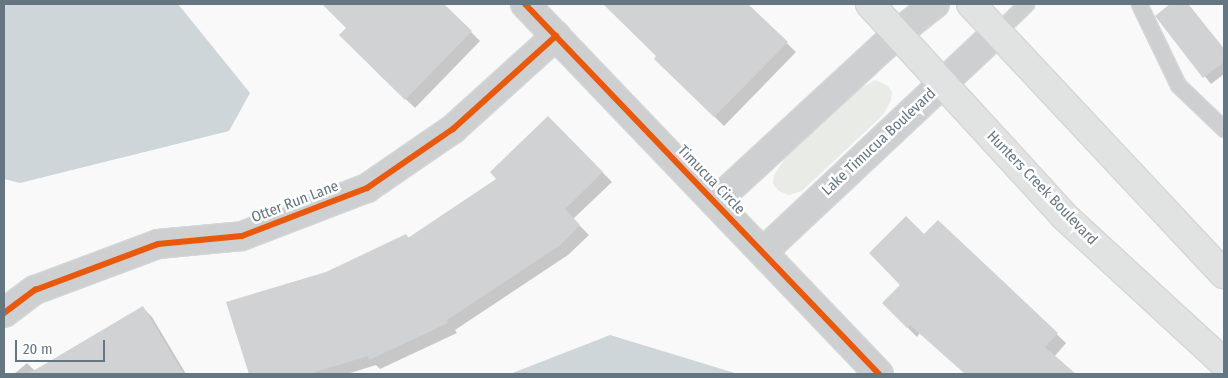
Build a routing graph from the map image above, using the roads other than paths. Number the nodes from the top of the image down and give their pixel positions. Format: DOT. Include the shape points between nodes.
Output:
graph roads {
  1 [pos="525,4"];
  2 [pos="870,4"];
  3 [pos="935,4"];
  4 [pos="971,4"];
  5 [pos="1026,4"];
  6 [pos="1140,4"];
  7 [pos="898,33"];
  8 [pos="996,33"];
  9 [pos="556,36"];
  10 [pos="943,82"];
  11 [pos="1224,128"];
  12 [pos="715,202"];
  13 [pos="763,252"];
  14 [pos="1224,274"];
  15 [pos="4,313"];
  16 [pos="1224,363"];
  17 [pos="878,374"];
  1 -- 9 [label="street, Timucua Circle"];
  2 -- 7 [label="street, Hunters Creek Boulevard"];
  3 -- 7 [label="street"];
  4 -- 8 [label="street"];
  5 -- 8 [label="lane"];
  6 -- 11 [label="lane" via="1178,85"];
  7 -- 10 [label="street, Hunters Creek Boulevard"];
  7 -- 12 [label="street"];
  8 -- 10 [label="street, Lake Timucua Boulevard"];
  8 -- 14 [label="street"];
  9 -- 12 [label="street, Timucua Circle"];
  9 -- 15 [label="street, Otter Run Lane" via="453,129 367,188 242,236 158,244 35,290"];
  10 -- 13 [label="street, Lake Timucua Boulevard"];
  10 -- 16 [label="street, Hunters Creek Boulevard" via="1064,216"];
  12 -- 13 [label="street, Timucua Circle"];
  13 -- 17 [label="street, Timucua Circle"];
}
